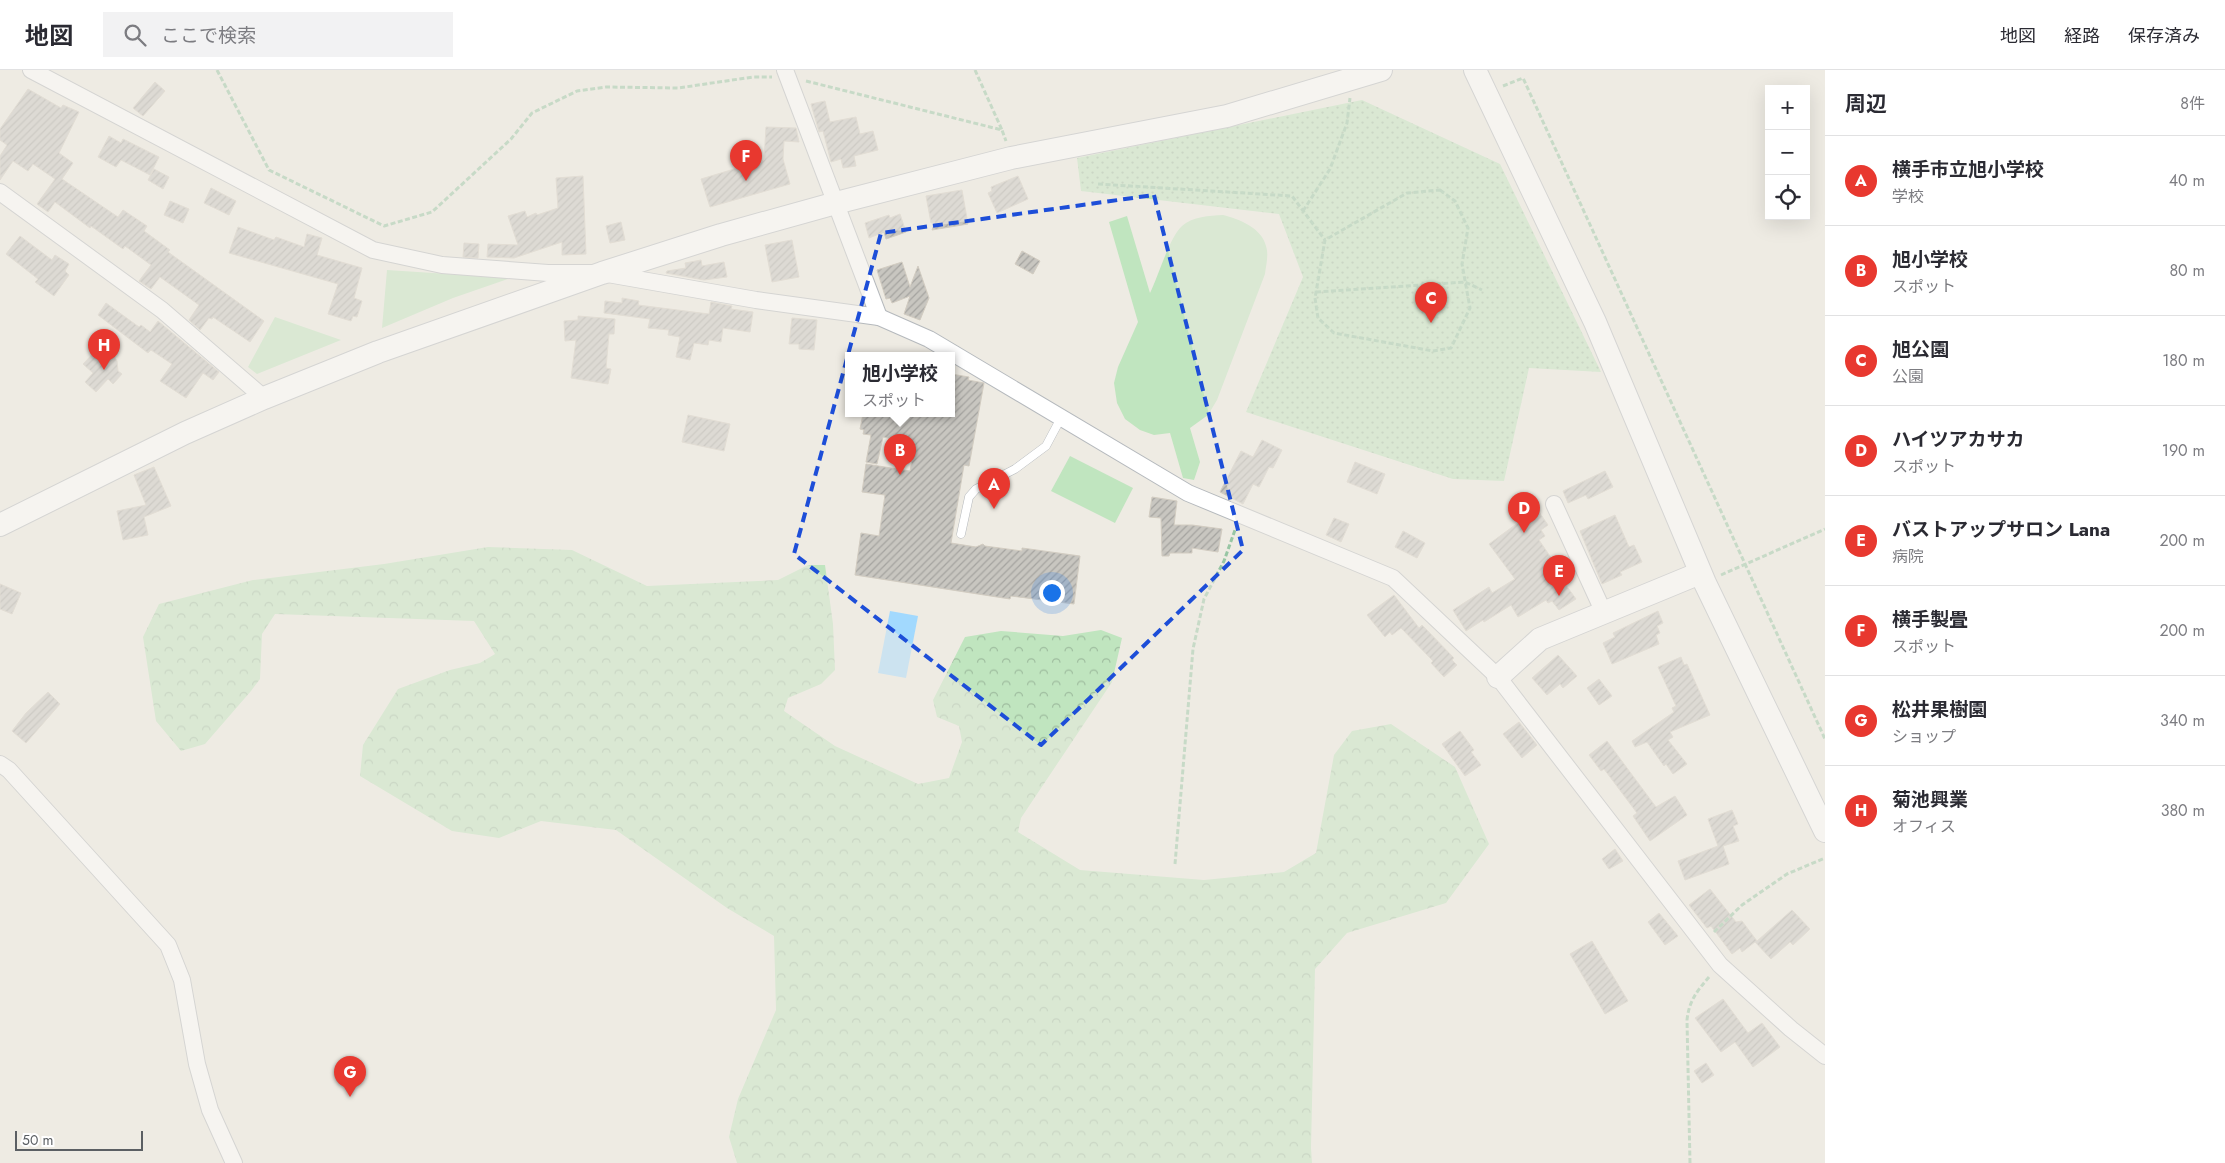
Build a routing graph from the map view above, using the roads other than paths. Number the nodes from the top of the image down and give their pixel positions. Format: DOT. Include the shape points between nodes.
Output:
graph roads {
  1 [pos="31,70"];
  2 [pos="1381,70"];
  3 [pos="1475,70"];
  4 [pos="787,73"];
  5 [pos="0,192"];
  6 [pos="836,203"];
  7 [pos="602,273"];
  8 [pos="879,317"];
  9 [pos="951,352"];
  10 [pos="955,354"];
  11 [pos="264,398"];
  12 [pos="1062,416"];
  13 [pos="1554,504"];
  14 [pos="0,525"];
  15 [pos="961,534"];
  16 [pos="1702,578"];
  17 [pos="1604,613"];
  18 [pos="1498,677"];
  19 [pos="0,764"];
  20 [pos="1825,831"];
  21 [pos="1825,1056"];
  22 [pos="234,1163"];
  1 -- 7 [label="street" via="373,250 442,265 548,273"];
  2 -- 6 [label="street" via="1227,116 1011,158"];
  3 -- 16 [label="street" via="1595,322"];
  4 -- 6 [label="street"];
  5 -- 11 [label="street" via="162,310"];
  6 -- 7 [label="street"];
  6 -- 8 [label="street"];
  7 -- 8 [label="street" via="756,300"];
  7 -- 11 [label="street" via="378,352"];
  8 -- 9 [label="street"];
  10 -- 12 [label="street"];
  11 -- 14 [label="street" via="185,433"];
  12 -- 15 [label="lane" via="1046,446 1014,469 976,489 969,497"];
  12 -- 18 [label="street" via="1188,492 1393,578"];
  13 -- 17 [label="street"];
  16 -- 17 [label="street"];
  16 -- 20 [label="street"];
  17 -- 18 [label="street" via="1540,639"];
  18 -- 21 [label="street" via="1720,965"];
  19 -- 22 [label="street" via="9,770 168,945 182,980 197,1064 210,1110"];
}
